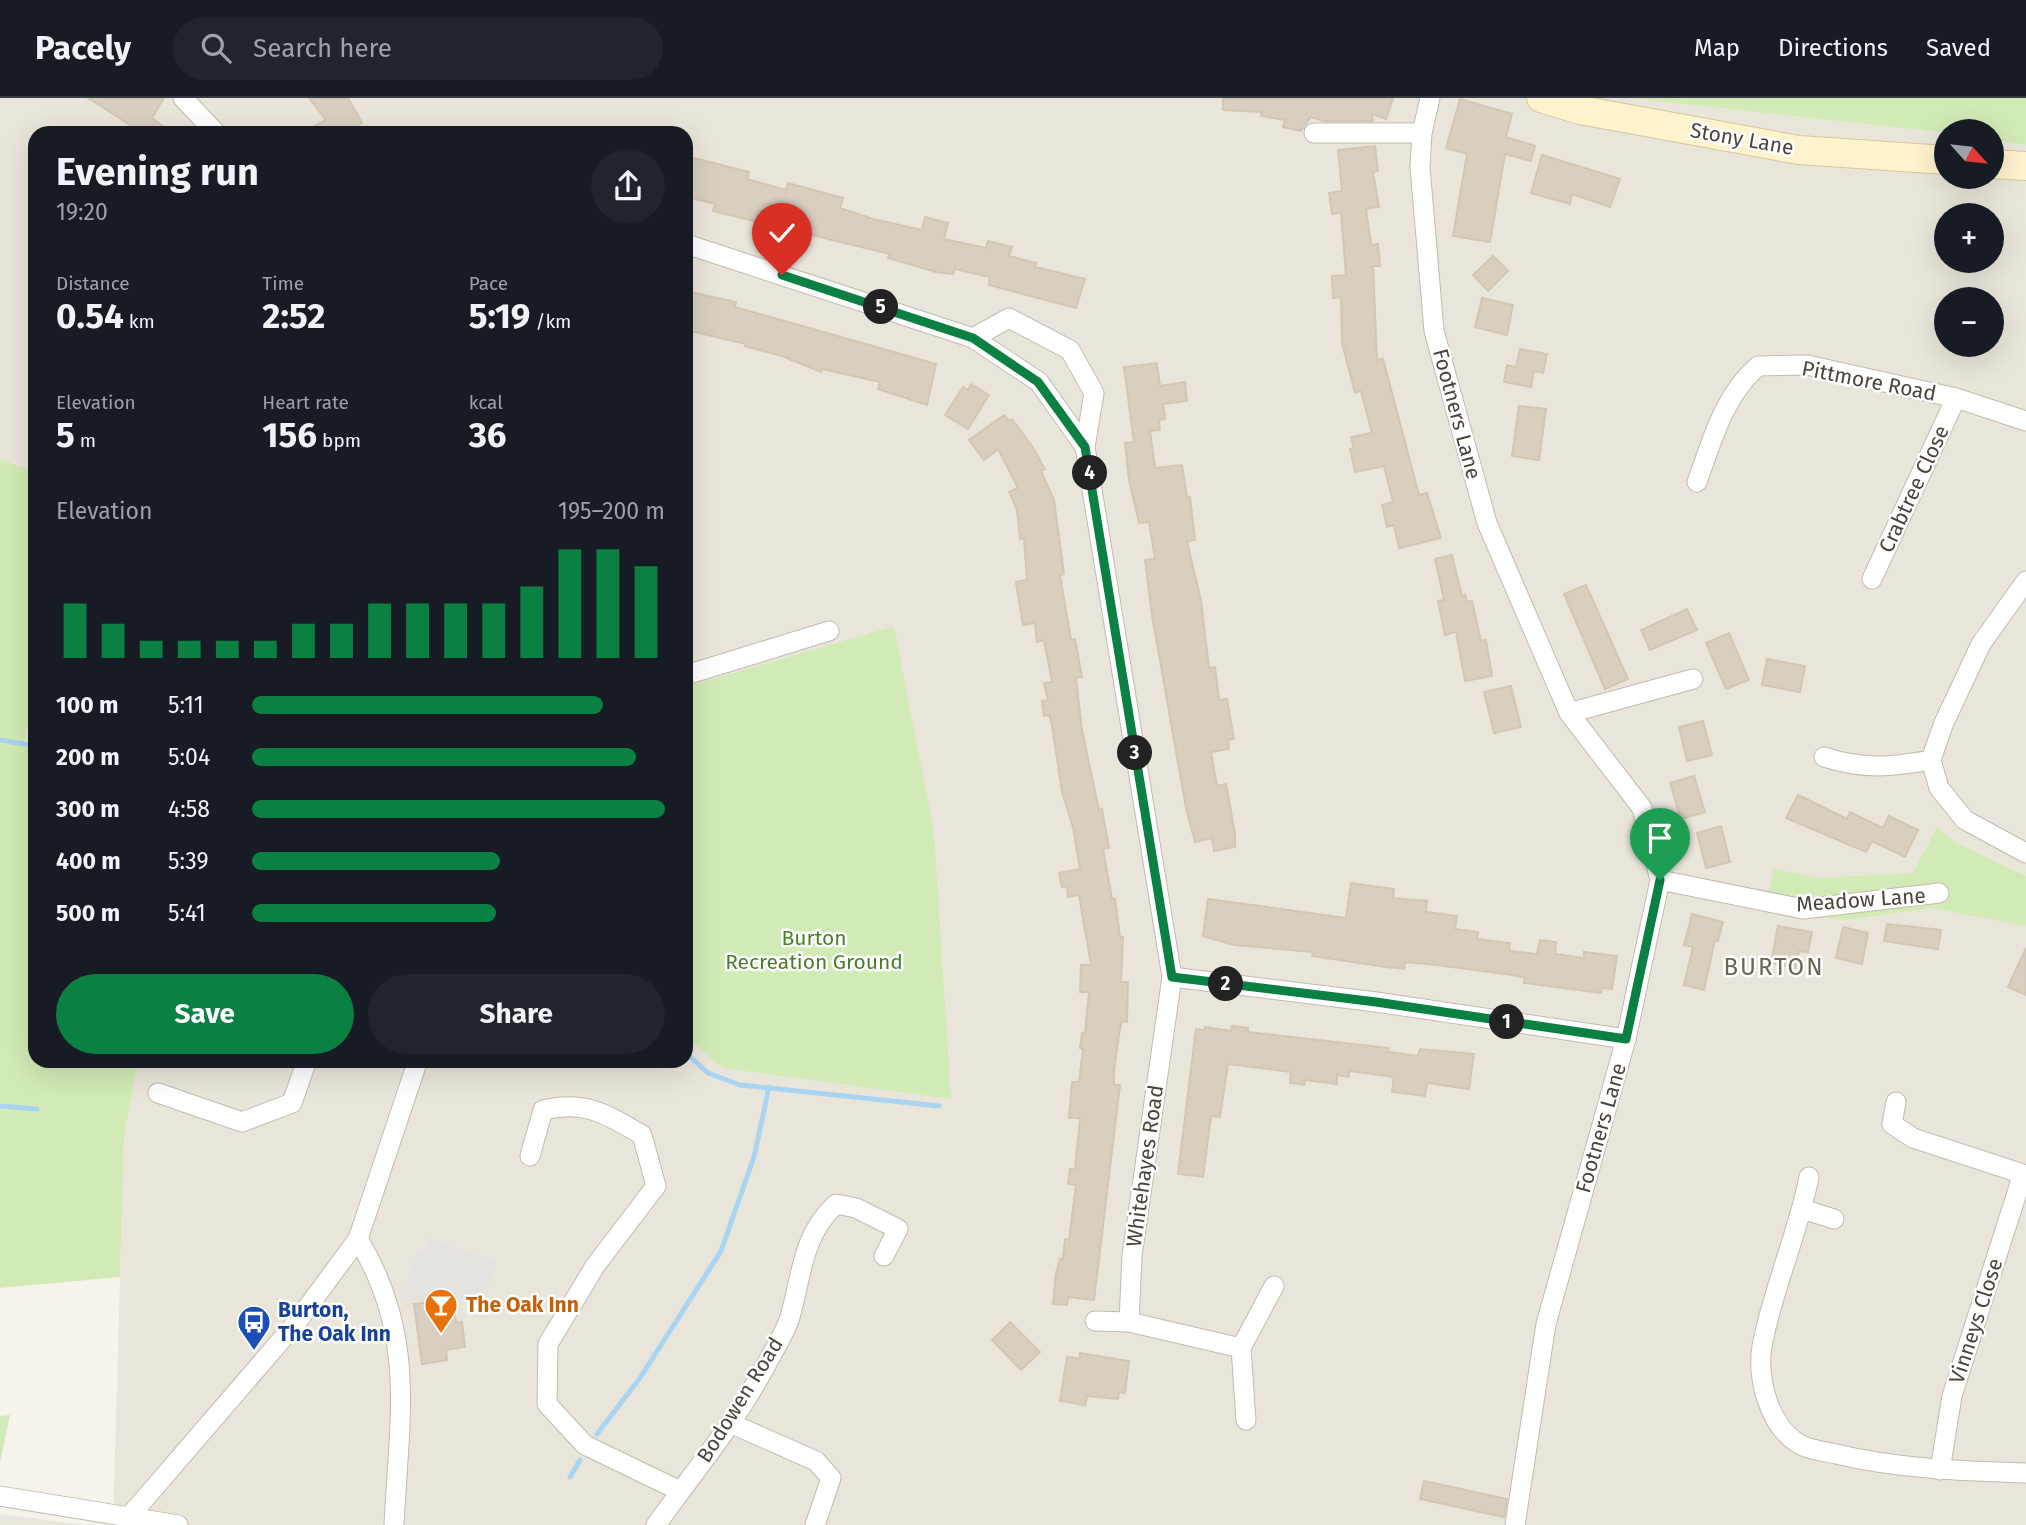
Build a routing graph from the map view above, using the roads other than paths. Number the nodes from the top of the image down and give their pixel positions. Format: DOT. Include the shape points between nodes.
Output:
graph roads {
  1 [pos="183,98"];
  2 [pos="1430,98"];
  3 [pos="1541,98"];
  4 [pos="209,126"];
  5 [pos="1314,132"];
  6 [pos="1422,132"];
  7 [pos="1934,159"];
  8 [pos="2004,165"];
  9 [pos="2026,166"];
  10 [pos="693,246"];
  11 [pos="973,338"];
  12 [pos="1956,398"];
  13 [pos="2025,418"];
  14 [pos="1085,447"];
  15 [pos="1697,482"];
  16 [pos="1872,579"];
  17 [pos="2026,581"];
  18 [pos="829,631"];
  19 [pos="693,669"];
  20 [pos="1693,679"];
  21 [pos="1569,713"];
  22 [pos="1825,757"];
  23 [pos="1931,760"];
  24 [pos="2026,853"];
  25 [pos="1660,880"];
  26 [pos="1939,893"];
  27 [pos="1172,977"];
  28 [pos="1626,1039"];
  29 [pos="304,1068"];
  30 [pos="415,1068"];
  31 [pos="158,1093"];
  32 [pos="1896,1102"];
  33 [pos="530,1156"];
  34 [pos="2024,1172"];
  35 [pos="1809,1177"];
  36 [pos="1802,1209"];
  37 [pos="1834,1219"];
  38 [pos="358,1240"];
  39 [pos="884,1256"];
  40 [pos="1274,1286"];
  41 [pos="1095,1321"];
  42 [pos="1129,1322"];
  43 [pos="1241,1348"];
  44 [pos="1246,1420"];
  45 [pos="730,1423"];
  46 [pos="1940,1470"];
  47 [pos="2026,1473"];
  48 [pos="680,1491"];
  49 [pos="0,1496"];
  50 [pos="128,1521"];
  51 [pos="177,1525"];
  52 [pos="394,1525"];
  53 [pos="656,1525"];
  54 [pos="815,1525"];
  55 [pos="1515,1525"];
  1 -- 4 [label="street"];
  2 -- 6 [label="street, Footners Lane"];
  3 -- 7 [label="main road, Stony Lane" via="1580,110 1800,150"];
  5 -- 6 [label="street"];
  6 -- 21 [label="street, Footners Lane" via="1420,167 1434,331 1487,523"];
  8 -- 9 [label="main road"];
  10 -- 11 [label="street, Whitehayes Road"];
  11 -- 14 [label="street, Whitehayes Road" via="1038,382"];
  11 -- 14 [label="street, Whitehayes Road" via="1009,318 1070,351 1094,393"];
  12 -- 13 [label="street, Pittmore Road"];
  12 -- 15 [label="street, Pittmore Road" via="1807,365 1758,366 1731,396"];
  12 -- 16 [label="street, Crabtree Close"];
  14 -- 27 [label="street, Whitehayes Road"];
  17 -- 23 [label="street" via="1981,644"];
  18 -- 19 [label="street"];
  20 -- 21 [label="street"];
  21 -- 25 [label="street, Footners Lane" via="1642,808"];
  22 -- 23 [label="street" via="1852,766 1880,768"];
  23 -- 24 [label="street" via="1939,788 1965,820"];
  25 -- 26 [label="street, Meadow Lane" via="1803,909"];
  25 -- 28 [label="street, Footners Lane"];
  27 -- 28 [label="street"];
  27 -- 42 [label="street, Whitehayes Road" via="1132,1256"];
  28 -- 55 [label="street, Footners Lane" via="1546,1324"];
  29 -- 31 [label="street" via="292,1103 242,1122"];
  30 -- 38 [label="street"];
  32 -- 34 [label="street, Vinneys Close" via="1892,1124 1913,1139"];
  33 -- 48 [label="street" via="543,1110 568,1104 598,1110 642,1135 656,1186 595,1266 548,1344 547,1404 585,1445"];
  34 -- 46 [label="street, Vinneys Close" via="1952,1396"];
  35 -- 36 [label="street"];
  36 -- 37 [label="street"];
  36 -- 46 [label="street" via="1762,1347 1761,1380 1772,1410 1785,1432 1807,1447 1865,1461"];
  38 -- 50 [label="street" via="296,1323"];
  38 -- 52 [label="street" via="378,1271 391,1306 402,1371"];
  39 -- 45 [label="street, Bodowen Road" via="898,1229 856,1208 836,1204 819,1220 806,1250 789,1320"];
  40 -- 43 [label="street"];
  41 -- 42 [label="street"];
  42 -- 43 [label="street"];
  43 -- 44 [label="street"];
  45 -- 48 [label="street, Bodowen Road"];
  45 -- 54 [label="street" via="816,1461 831,1479"];
  46 -- 47 [label="street"];
  48 -- 53 [label="street, Bodowen Road"];
  49 -- 50 [label="street"];
  50 -- 51 [label="street"];
}
